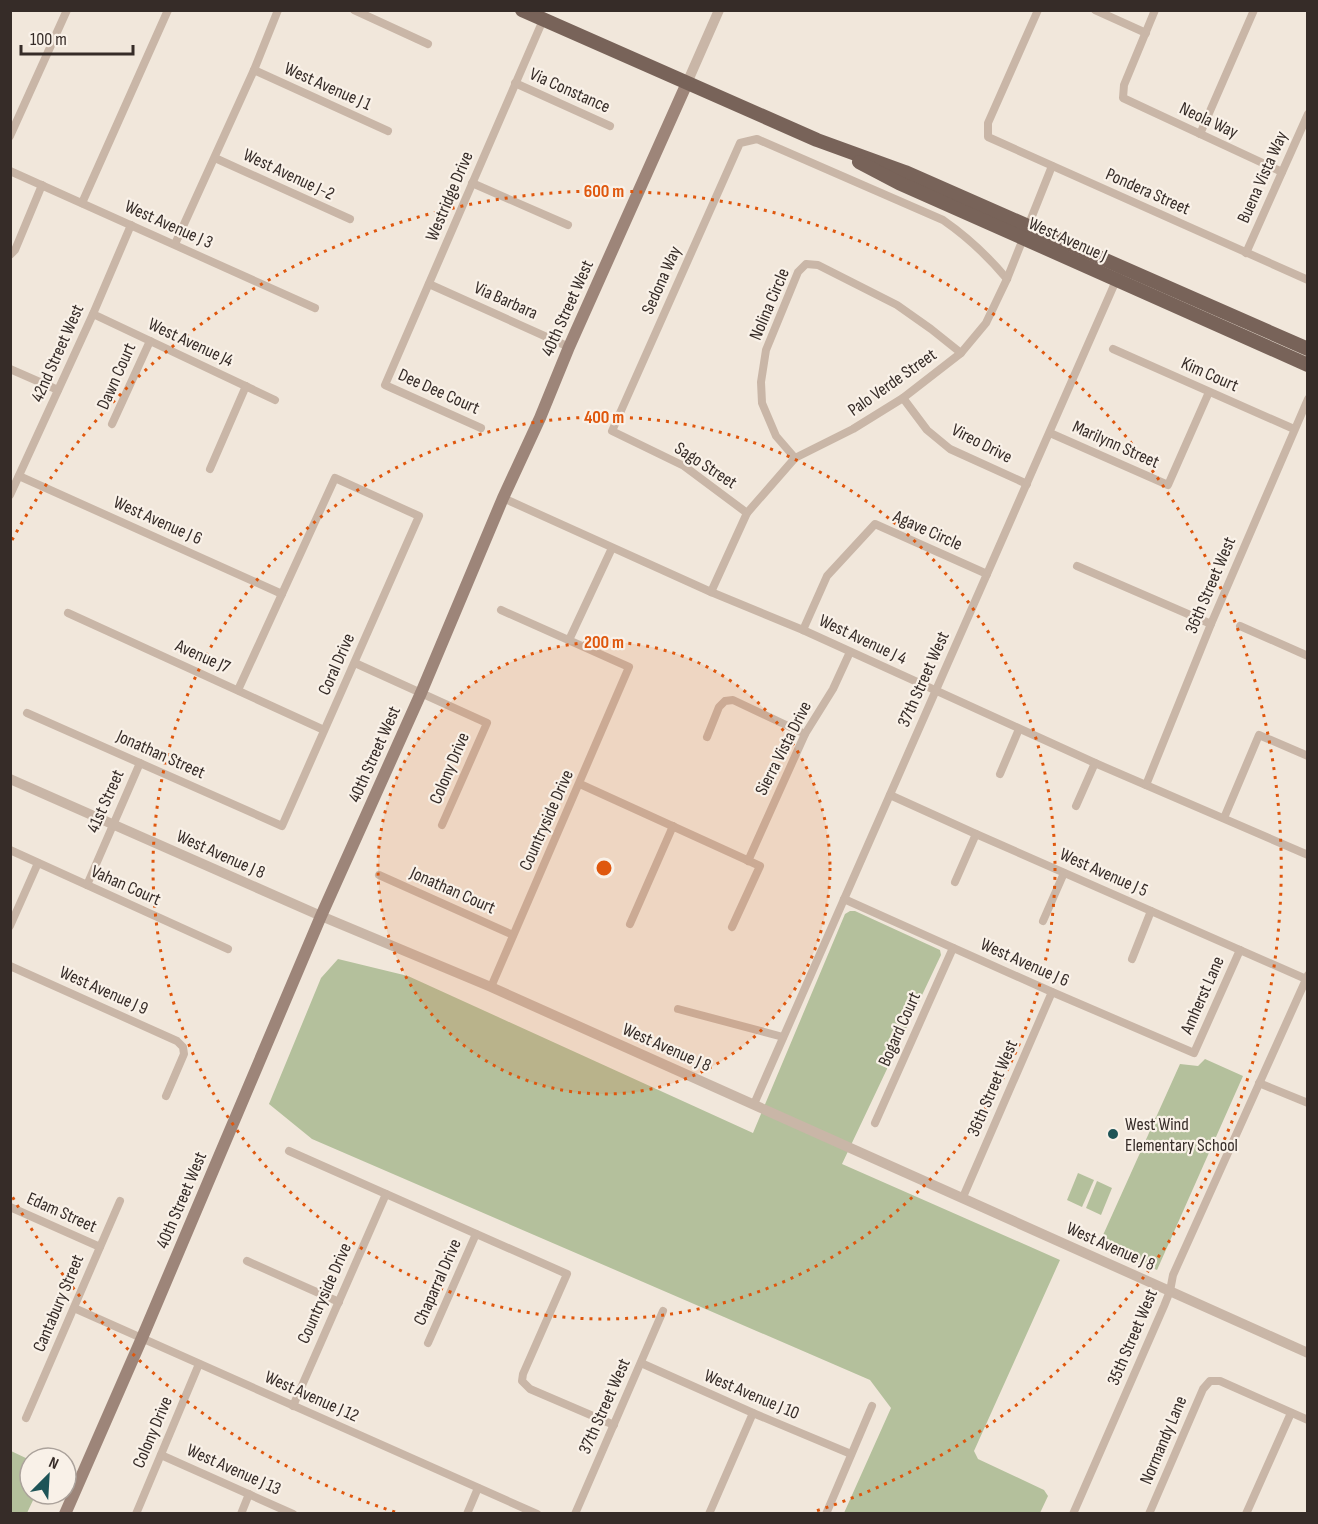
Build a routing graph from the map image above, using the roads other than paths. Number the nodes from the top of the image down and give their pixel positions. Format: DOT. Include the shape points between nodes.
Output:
graph roads {
  1 [pos="67,10"];
  2 [pos="168,10"];
  3 [pos="278,10"];
  4 [pos="354,10"];
  5 [pos="522,10"];
  6 [pos="719,10"];
  7 [pos="1038,10"];
  8 [pos="1095,10"];
  9 [pos="1155,10"];
  10 [pos="1254,10"];
  11 [pos="543,20"];
  12 [pos="1146,33"];
  13 [pos="428,44"];
  14 [pos="254,70"];
  15 [pos="515,83"];
  16 [pos="687,83"];
  17 [pos="1307,118"];
  18 [pos="610,126"];
  19 [pos="388,131"];
  20 [pos="1200,134"];
  21 [pos="10,136"];
  22 [pos="215,158"];
  23 [pos="1052,166"];
  24 [pos="10,171"];
  25 [pos="1282,172"];
  26 [pos="472,183"];
  27 [pos="42,185"];
  28 [pos="82,203"];
  29 [pos="350,219"];
  30 [pos="131,225"];
  31 [pos="568,225"];
  32 [pos="1026,232"];
  33 [pos="175,244"];
  34 [pos="1246,253"];
  35 [pos="10,255"];
  36 [pos="1119,273"];
  37 [pos="1007,279"];
  38 [pos="1308,280"];
  39 [pos="429,284"];
  40 [pos="315,308"];
  41 [pos="93,314"];
  42 [pos="150,341"];
  43 [pos="569,347"];
  44 [pos="1113,349"];
  45 [pos="1308,350"];
  46 [pos="961,353"];
  47 [pos="1308,364"];
  48 [pos="10,369"];
  49 [pos="385,385"];
  50 [pos="246,386"];
  51 [pos="58,390"];
  52 [pos="1209,392"];
  53 [pos="903,398"];
  54 [pos="1308,399"];
  55 [pos="275,400"];
  56 [pos="112,424"];
  57 [pos="481,428"];
  58 [pos="1294,429"];
  59 [pos="612,431"];
  60 [pos="1050,433"];
  61 [pos="795,458"];
  62 [pos="210,469"];
  63 [pos="19,476"];
  64 [pos="1027,484"];
  65 [pos="10,495"];
  66 [pos="503,498"];
  67 [pos="747,513"];
  68 [pos="612,548"];
  69 [pos="1077,566"];
  70 [pos="987,574"];
  71 [pos="711,592"];
  72 [pos="282,594"];
  73 [pos="501,610"];
  74 [pos="68,613"];
  75 [pos="1211,624"];
  76 [pos="1240,627"];
  77 [pos="803,630"];
  78 [pos="569,640"];
  79 [pos="850,652"];
  80 [pos="1308,656"];
  81 [pos="355,663"];
  82 [pos="238,690"];
  83 [pos="936,691"];
  84 [pos="421,693"];
  85 [pos="27,713"];
  86 [pos="1019,729"];
  87 [pos="324,730"];
  88 [pos="804,734"];
  89 [pos="707,737"];
  90 [pos="1308,756"];
  91 [pos="140,763"];
  92 [pos="1095,763"];
  93 [pos="1000,774"];
  94 [pos="10,779"];
  95 [pos="580,784"];
  96 [pos="1146,785"];
  97 [pos="890,795"];
  98 [pos="1076,806"];
  99 [pos="1224,818"];
  100 [pos="113,825"];
  101 [pos="442,825"];
  102 [pos="282,826"];
  103 [pos="673,826"];
  104 [pos="976,834"];
  105 [pos="10,850"];
  106 [pos="1308,855"];
  107 [pos="748,861"];
  108 [pos="38,863"];
  109 [pos="1064,873"];
  110 [pos="379,875"];
  111 [pos="955,882"];
  112 [pos="87,885"];
  113 [pos="844,899"];
  114 [pos="1151,911"];
  115 [pos="321,916"];
  116 [pos="1043,921"];
  117 [pos="630,924"];
  118 [pos="10,926"];
  119 [pos="732,927"];
  120 [pos="513,935"];
  121 [pos="952,948"];
  122 [pos="228,949"];
  123 [pos="1240,950"];
  124 [pos="1131,959"];
  125 [pos="10,966"];
  126 [pos="1307,977"];
  127 [pos="491,987"];
  128 [pos="1052,992"];
  129 [pos="678,1009"];
  130 [pos="783,1037"];
  131 [pos="1194,1053"];
  132 [pos="1259,1083"];
  133 [pos="165,1096"];
  134 [pos="1308,1103"];
  135 [pos="754,1104"];
  136 [pos="875,1123"];
  137 [pos="289,1151"];
  138 [pos="386,1194"];
  139 [pos="963,1197"];
  140 [pos="120,1201"];
  141 [pos="11,1209"];
  142 [pos="476,1234"];
  143 [pos="100,1247"];
  144 [pos="247,1261"];
  145 [pos="1170,1291"];
  146 [pos="339,1302"];
  147 [pos="74,1308"];
  148 [pos="663,1311"];
  149 [pos="142,1338"];
  150 [pos="429,1343"];
  151 [pos="1308,1353"];
  152 [pos="640,1363"];
  153 [pos="199,1364"];
  154 [pos="293,1406"];
  155 [pos="872,1406"];
  156 [pos="753,1413"];
  157 [pos="1291,1413"];
  158 [pos="27,1418"];
  159 [pos="1308,1420"];
  160 [pos="614,1425"];
  161 [pos="851,1454"];
  162 [pos="161,1455"];
  163 [pos="478,1488"];
  164 [pos="249,1494"];
  165 [pos="1076,1512"];
  166 [pos="65,1514"];
  167 [pos="136,1514"];
  168 [pos="241,1514"];
  169 [pos="293,1514"];
  170 [pos="467,1514"];
  171 [pos="537,1514"];
  172 [pos="575,1514"];
  173 [pos="710,1514"];
  174 [pos="826,1514"];
  175 [pos="1149,1514"];
  176 [pos="1246,1514"];
  1 -- 21 [label="street"];
  2 -- 28 [label="street"];
  3 -- 14 [label="street"];
  4 -- 13 [label="street"];
  5 -- 11 [label="main road, West Avenue J"];
  6 -- 16 [label="street, 40th Street West"];
  7 -- 23 [label="street, Pondera Street" via="988,123 988,137"];
  8 -- 12 [label="street"];
  9 -- 12 [label="street"];
  10 -- 20 [label="street"];
  11 -- 15 [label="street, Westridge Drive"];
  11 -- 16 [label="main road, West Avenue J"];
  12 -- 20 [label="street, Neola Way" via="1124,85 1123,98"];
  14 -- 19 [label="street, West Avenue J 1"];
  14 -- 22 [label="street"];
  15 -- 18 [label="street, Via Constance"];
  15 -- 26 [label="street, Westridge Drive"];
  16 -- 32 [label="main road, West Avenue J" via="817,140 905,172"];
  16 -- 43 [label="main road, 40th Street West"];
  17 -- 25 [label="street, Buena Vista Way"];
  20 -- 25 [label="street, Neola Way"];
  22 -- 29 [label="street, West Avenue J-2"];
  22 -- 33 [label="street"];
  23 -- 32 [label="street, Palo Verde Street"];
  23 -- 34 [label="street, Pondera Street"];
  24 -- 27 [label="street, West Avenue J 3"];
  25 -- 34 [label="street, Buena Vista Way"];
  26 -- 31 [label="street"];
  26 -- 39 [label="street, Westridge Drive"];
  27 -- 28 [label="street, West Avenue J 3"];
  27 -- 35 [label="street"];
  28 -- 30 [label="street, West Avenue J 3"];
  30 -- 33 [label="street, West Avenue J 3"];
  30 -- 41 [label="street, 42nd Street West"];
  32 -- 36 [label="main road, West Avenue J"];
  32 -- 37 [label="street, Palo Verde Street"];
  33 -- 40 [label="street, West Avenue J 3"];
  34 -- 38 [label="street, Pondera Street"];
  36 -- 45 [label="main road, West Avenue J"];
  36 -- 47 [label="main road, West Avenue J"];
  36 -- 60 [label="street, 37th Street West"];
  37 -- 46 [label="street, Palo Verde Street" via="986,324"];
  37 -- 59 [label="street, Sedona Way" via="963,233 943,220 757,139 740,143"];
  39 -- 43 [label="street, Via Barbara"];
  39 -- 49 [label="street, Westridge Drive"];
  41 -- 42 [label="street, West Avenue J4"];
  41 -- 51 [label="street, 42nd Street West"];
  42 -- 50 [label="street, West Avenue J4"];
  42 -- 56 [label="street, Dawn Court"];
  43 -- 66 [label="main road, 40th Street West"];
  44 -- 52 [label="street, Kim Court"];
  46 -- 53 [label="street, Palo Verde Street"];
  46 -- 61 [label="street, Nolina Circle" via="897,305 818,265 807,264 798,272 766,350 761,382 762,403 776,436"];
  48 -- 51 [label="street"];
  49 -- 57 [label="street, Dee Dee Court"];
  50 -- 55 [label="street, West Avenue J4"];
  50 -- 62 [label="street"];
  51 -- 63 [label="street, 42nd Street West"];
  52 -- 58 [label="street, Kim Court"];
  52 -- 60 [label="street, Marilynn Street" via="1168,485"];
  53 -- 61 [label="street, Palo Verde Street" via="854,429"];
  53 -- 64 [label="street, Vireo Drive" via="927,430 950,449"];
  54 -- 58 [label="street, 36th Street West"];
  58 -- 75 [label="street, 36th Street West"];
  59 -- 67 [label="street, Sago Street" via="684,466"];
  60 -- 64 [label="street, 37th Street West"];
  61 -- 67 [label="street, Palo Verde Street"];
  63 -- 65 [label="street, 42nd Street West"];
  63 -- 72 [label="street, West Avenue J 6"];
  64 -- 70 [label="street, 37th Street West"];
  66 -- 68 [label="street, West Avenue J 4"];
  66 -- 84 [label="main road, 40th Street West"];
  67 -- 71 [label="street, Palo Verde Street"];
  68 -- 71 [label="street, West Avenue J 4"];
  68 -- 78 [label="street"];
  69 -- 75 [label="street"];
  70 -- 77 [label="street, Agave Circle" via="875,524 827,576"];
  70 -- 83 [label="street, 37th Street West"];
  71 -- 77 [label="street, West Avenue J 4"];
  72 -- 81 [label="street, Coral Drive" via="335,478 419,516"];
  72 -- 82 [label="street"];
  73 -- 78 [label="street"];
  74 -- 82 [label="street, Avenue J7"];
  75 -- 96 [label="street, 36th Street West"];
  76 -- 80 [label="street"];
  77 -- 79 [label="street, West Avenue J 4"];
  78 -- 95 [label="street, Countryside Drive" via="629,667"];
  79 -- 83 [label="street, West Avenue J 4"];
  79 -- 88 [label="street, Sierra Vista Drive" via="833,689"];
  81 -- 84 [label="street"];
  81 -- 87 [label="street, Coral Drive"];
  82 -- 87 [label="street, Avenue J7"];
  83 -- 86 [label="street, West Avenue J 4"];
  83 -- 97 [label="street, 37th Street West"];
  84 -- 101 [label="street, Colony Drive" via="487,723"];
  84 -- 115 [label="main road, 40th Street West"];
  85 -- 91 [label="street, Jonathan Street"];
  86 -- 92 [label="street, West Avenue J 4"];
  86 -- 93 [label="street"];
  87 -- 102 [label="street, Coral Drive"];
  88 -- 89 [label="street" via="733,700 724,701 719,707"];
  88 -- 107 [label="street, Sierra Vista Drive"];
  90 -- 99 [label="street" via="1259,735"];
  91 -- 100 [label="street, 41st Street"];
  91 -- 102 [label="street, Jonathan Street"];
  92 -- 96 [label="street, West Avenue J 4"];
  92 -- 98 [label="street"];
  94 -- 100 [label="street, West Avenue J 8"];
  95 -- 103 [label="street"];
  95 -- 120 [label="street, Countryside Drive"];
  96 -- 99 [label="street, West Avenue J 4"];
  97 -- 104 [label="street, West Avenue J 5"];
  97 -- 113 [label="street, 37th Street West"];
  99 -- 106 [label="street, West Avenue J 4"];
  100 -- 112 [label="street, 41st Street"];
  100 -- 115 [label="street, West Avenue J 8"];
  103 -- 107 [label="street"];
  103 -- 117 [label="street"];
  104 -- 109 [label="street, West Avenue J 5"];
  104 -- 111 [label="street"];
  105 -- 108 [label="street, Vahan Court"];
  107 -- 119 [label="street" via="760,866"];
  108 -- 112 [label="street, Vahan Court"];
  108 -- 118 [label="street"];
  109 -- 114 [label="street, West Avenue J 5"];
  109 -- 116 [label="street"];
  110 -- 120 [label="street, Jonathan Court"];
  112 -- 122 [label="street, Vahan Court"];
  113 -- 121 [label="street, West Avenue J 6"];
  113 -- 130 [label="street, 37th Street West"];
  114 -- 123 [label="street, West Avenue J 5"];
  114 -- 124 [label="street"];
  115 -- 127 [label="street, West Avenue J 8"];
  115 -- 149 [label="main road, 40th Street West"];
  120 -- 127 [label="street, Countryside Drive"];
  121 -- 128 [label="street, West Avenue J 6"];
  121 -- 136 [label="street, Bogard Court"];
  123 -- 126 [label="street, West Avenue J 5"];
  123 -- 131 [label="street, Amherst Lane"];
  125 -- 133 [label="street, West Avenue J 9" via="177,1041 184,1054"];
  126 -- 132 [label="street, 35th Street West"];
  127 -- 135 [label="street, West Avenue J 8"];
  128 -- 131 [label="street, West Avenue J 6"];
  128 -- 139 [label="street, 36th Street West"];
  129 -- 130 [label="street"];
  130 -- 135 [label="street, 37th Street West"];
  132 -- 134 [label="street"];
  132 -- 145 [label="street, 35th Street West" via="1173,1275"];
  135 -- 139 [label="street, West Avenue J 8"];
  137 -- 138 [label="street"];
  138 -- 142 [label="street"];
  138 -- 146 [label="street, Countryside Drive"];
  139 -- 145 [label="street, West Avenue J 8"];
  140 -- 143 [label="street, Cantabury Street"];
  141 -- 143 [label="street, Edam Street"];
  142 -- 150 [label="street, Chaparral Drive"];
  142 -- 160 [label="street" via="567,1274 522,1381 530,1389"];
  143 -- 147 [label="street, Cantabury Street"];
  144 -- 146 [label="street"];
  145 -- 151 [label="street, West Avenue J 8"];
  145 -- 165 [label="street, 35th Street West"];
  146 -- 154 [label="street, Countryside Drive"];
  147 -- 149 [label="street, West Avenue J 12"];
  147 -- 158 [label="street, Cantabury Street"];
  148 -- 152 [label="street, 37th Street West"];
  149 -- 153 [label="street, West Avenue J 12"];
  149 -- 166 [label="main road, 40th Street West"];
  152 -- 156 [label="street, West Avenue J 10"];
  152 -- 160 [label="street, 37th Street West"];
  153 -- 154 [label="street, West Avenue J 12"];
  153 -- 162 [label="street, Colony Drive"];
  154 -- 163 [label="street, West Avenue J 12"];
  155 -- 161 [label="street"];
  156 -- 161 [label="street, West Avenue J 10"];
  156 -- 173 [label="street"];
  157 -- 159 [label="street"];
  157 -- 175 [label="street, Normandy Lane" via="1221,1382 1210,1382 1203,1389"];
  157 -- 176 [label="street"];
  160 -- 172 [label="street, 37th Street West"];
  161 -- 174 [label="street"];
  162 -- 164 [label="street, West Avenue J 13"];
  162 -- 167 [label="street, Colony Drive"];
  163 -- 170 [label="street"];
  163 -- 171 [label="street, West Avenue J 12"];
  164 -- 168 [label="street"];
  164 -- 169 [label="street, West Avenue J 13"];
}
